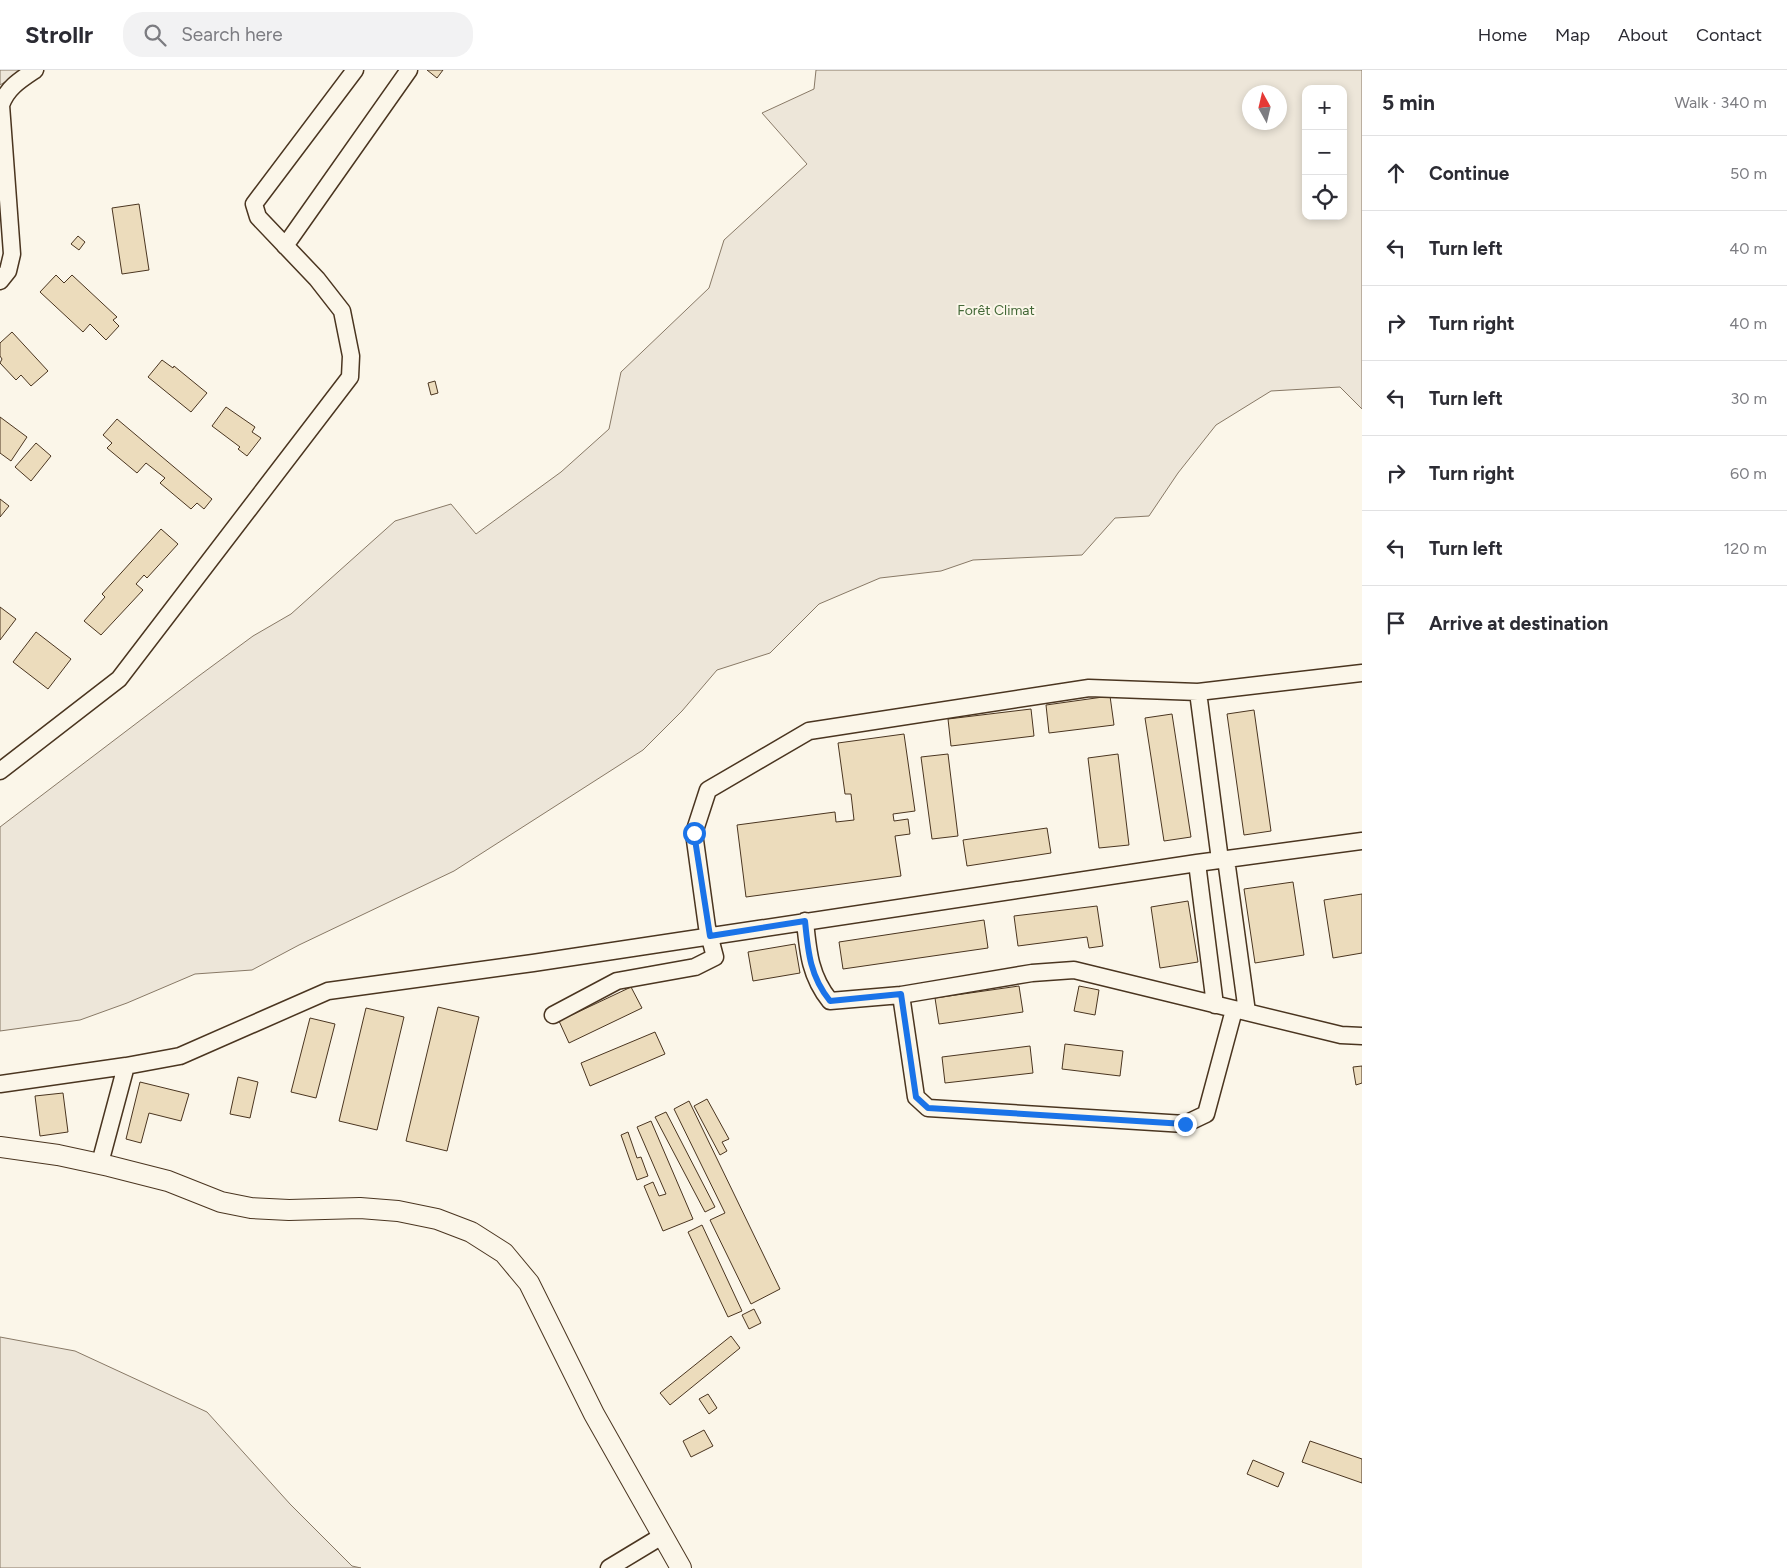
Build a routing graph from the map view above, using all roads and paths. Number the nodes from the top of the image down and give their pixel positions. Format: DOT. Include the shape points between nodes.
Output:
graph roads {
  1 [pos="35,70"];
  2 [pos="356,70"];
  3 [pos="409,70"];
  4 [pos="285,246"];
  5 [pos="0,281"];
  6 [pos="1362,673"];
  7 [pos="1198,692"];
  8 [pos="0,771"];
  9 [pos="1362,840"];
  10 [pos="1223,860"];
  11 [pos="1197,863"];
  12 [pos="805,921"];
  13 [pos="710,936"];
  14 [pos="901,994"];
  15 [pos="1215,1006"];
  16 [pos="1241,1011"];
  17 [pos="553,1015"];
  18 [pos="1362,1036"];
  19 [pos="126,1066"];
  20 [pos="0,1084"];
  21 [pos="0,1146"];
  22 [pos="100,1164"];
  23 [pos="662,1536"];
  24 [pos="609,1568"];
  25 [pos="681,1568"];
  1 -- 5 [label="street" via="9,90 1,105 12,254 8,271"];
  2 -- 4 [label="street" via="254,204 258,217"];
  3 -- 4 [label="street"];
  4 -- 8 [label="street" via="342,311 351,356 350,377 119,678"];
  6 -- 7 [label="street"];
  7 -- 10 [label="street"];
  7 -- 13 [label="street" via="1089,688 809,731 708,790 694,833"];
  9 -- 10 [label="street"];
  10 -- 11 [label="street"];
  10 -- 16 [label="street"];
  11 -- 12 [label="street"];
  11 -- 15 [label="street"];
  12 -- 13 [label="street"];
  12 -- 14 [label="street" via="813,973 820,990 830,1001"];
  13 -- 17 [label="street" via="715,957 695,968 617,981"];
  13 -- 19 [label="street" via="328,991 180,1056"];
  14 -- 15 [label="street" via="1032,973 1074,970"];
  14 -- 16 [label="street" via="916,1097 928,1108 1185,1124 1206,1114"];
  15 -- 16 [label="street"];
  16 -- 18 [label="street" via="1341,1035"];
  19 -- 20 [label="street"];
  19 -- 22 [label="street"];
  21 -- 22 [label="main road"];
  22 -- 23 [label="main road" via="168,1181 222,1202 251,1208 360,1208 437,1219 471,1232 504,1253 529,1283 594,1414"];
  23 -- 24 [label="street"];
  23 -- 25 [label="main road"];
}
